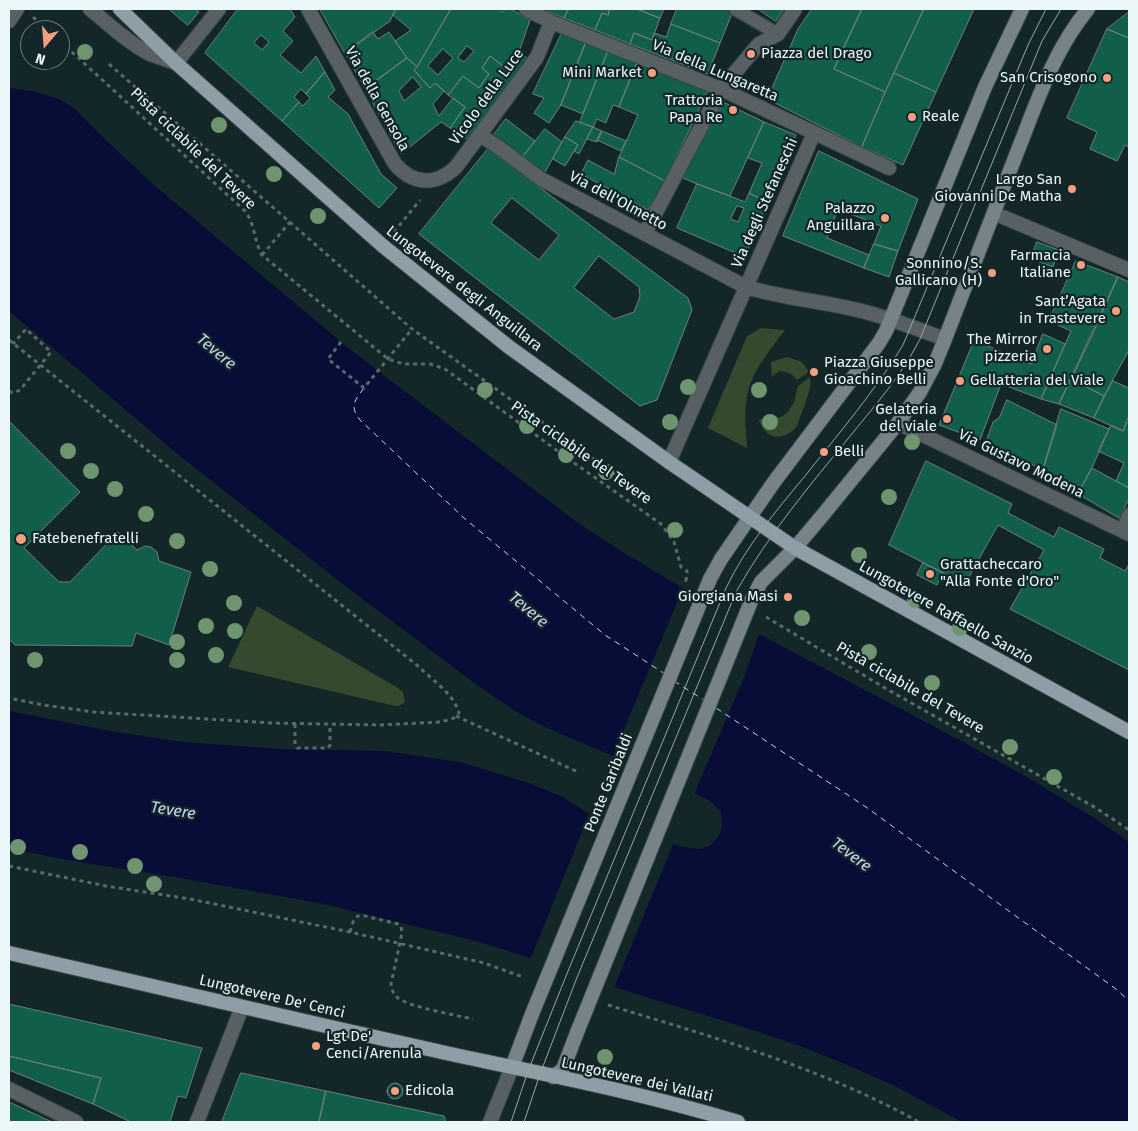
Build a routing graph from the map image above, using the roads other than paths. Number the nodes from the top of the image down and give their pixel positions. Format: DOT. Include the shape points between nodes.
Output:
graph roads {
  1 [pos="17,9"];
  2 [pos="90,9"];
  3 [pos="120,9"];
  4 [pos="219,9"];
  5 [pos="308,9"];
  6 [pos="526,9"];
  7 [pos="735,9"];
  8 [pos="795,9"];
  9 [pos="1022,9"];
  10 [pos="1088,9"];
  11 [pos="9,21"];
  12 [pos="551,22"];
  13 [pos="778,34"];
  14 [pos="176,63"];
  15 [pos="721,89"];
  16 [pos="814,133"];
  17 [pos="480,135"];
  18 [pos="889,168"];
  19 [pos="436,180"];
  20 [pos="1003,217"];
  21 [pos="645,233"];
  22 [pos="1129,270"];
  23 [pos="746,286"];
  24 [pos="892,319"];
  25 [pos="945,339"];
  26 [pos="898,423"];
  27 [pos="670,462"];
  28 [pos="1129,514"];
  29 [pos="750,517"];
  30 [pos="1126,532"];
  31 [pos="795,548"];
  32 [pos="1129,732"];
  33 [pos="9,953"];
  34 [pos="242,1007"];
  35 [pos="512,1067"];
  36 [pos="528,1071"];
  37 [pos="553,1076"];
  38 [pos="9,1089"];
  39 [pos="76,1122"];
  40 [pos="197,1122"];
  41 [pos="490,1122"];
  42 [pos="738,1122"];
  1 -- 11 [label="street"];
  2 -- 14 [label="street, Lungotevere degli Anguillara" via="140,48"];
  3 -- 14 [label="main road, Lungotevere degli Anguillara"];
  4 -- 14 [label="street"];
  5 -- 19 [label="street, Via della Gensola" via="395,164 412,178"];
  6 -- 12 [label="street, Via della Lungaretta"];
  7 -- 13 [label="lane"];
  8 -- 13 [label="street"];
  9 -- 24 [label="main road" via="985,87"];
  10 -- 25 [label="main road" via="1054,62"];
  12 -- 15 [label="street, Via della Lungaretta"];
  12 -- 17 [label="street, Vicolo della Luce" via="537,57"];
  13 -- 15 [label="street" via="758,44"];
  14 -- 27 [label="main road, Lungotevere degli Anguillara" via="383,246 509,347"];
  15 -- 16 [label="street, Via della Lungaretta"];
  15 -- 21 [label="street"];
  16 -- 18 [label="street, Via della Lungaretta"];
  16 -- 23 [label="street, Via degli Stefaneschi"];
  17 -- 19 [label="street, Vicolo della Luce" via="456,167"];
  17 -- 21 [label="street, Via dell'Olmetto" via="541,179"];
  20 -- 22 [label="street"];
  21 -- 23 [label="street, Via dell'Olmetto"];
  23 -- 24 [label="street"];
  23 -- 27 [label="street"];
  24 -- 25 [label="street"];
  24 -- 29 [label="main road" via="879,343"];
  25 -- 26 [label="main road" via="920,392"];
  26 -- 30 [label="street, Via Gustavo Modena"];
  26 -- 31 [label="main road"];
  27 -- 29 [label="main road, Lungotevere degli Anguillara"];
  28 -- 30 [label="lane"];
  29 -- 31 [label="main road, Lungotevere Raffaello Sanzio"];
  29 -- 35 [label="main road, Ponte Garibaldi, bridge" via="710,579"];
  31 -- 32 [label="main road, Lungotevere Raffaello Sanzio"];
  31 -- 37 [label="main road, bridge" via="761,582 752,599 563,1069"];
  33 -- 34 [label="main road, Lungotevere De' Cenci"];
  34 -- 35 [label="main road, Lungotevere De' Cenci"];
  34 -- 40 [label="street"];
  35 -- 36 [label="main road, Lungotevere De' Cenci"];
  35 -- 41 [label="street"];
  36 -- 37 [label="main road, Lungotevere dei Vallati"];
  37 -- 42 [label="main road, Lungotevere dei Vallati"];
  38 -- 39 [label="street"];
}
